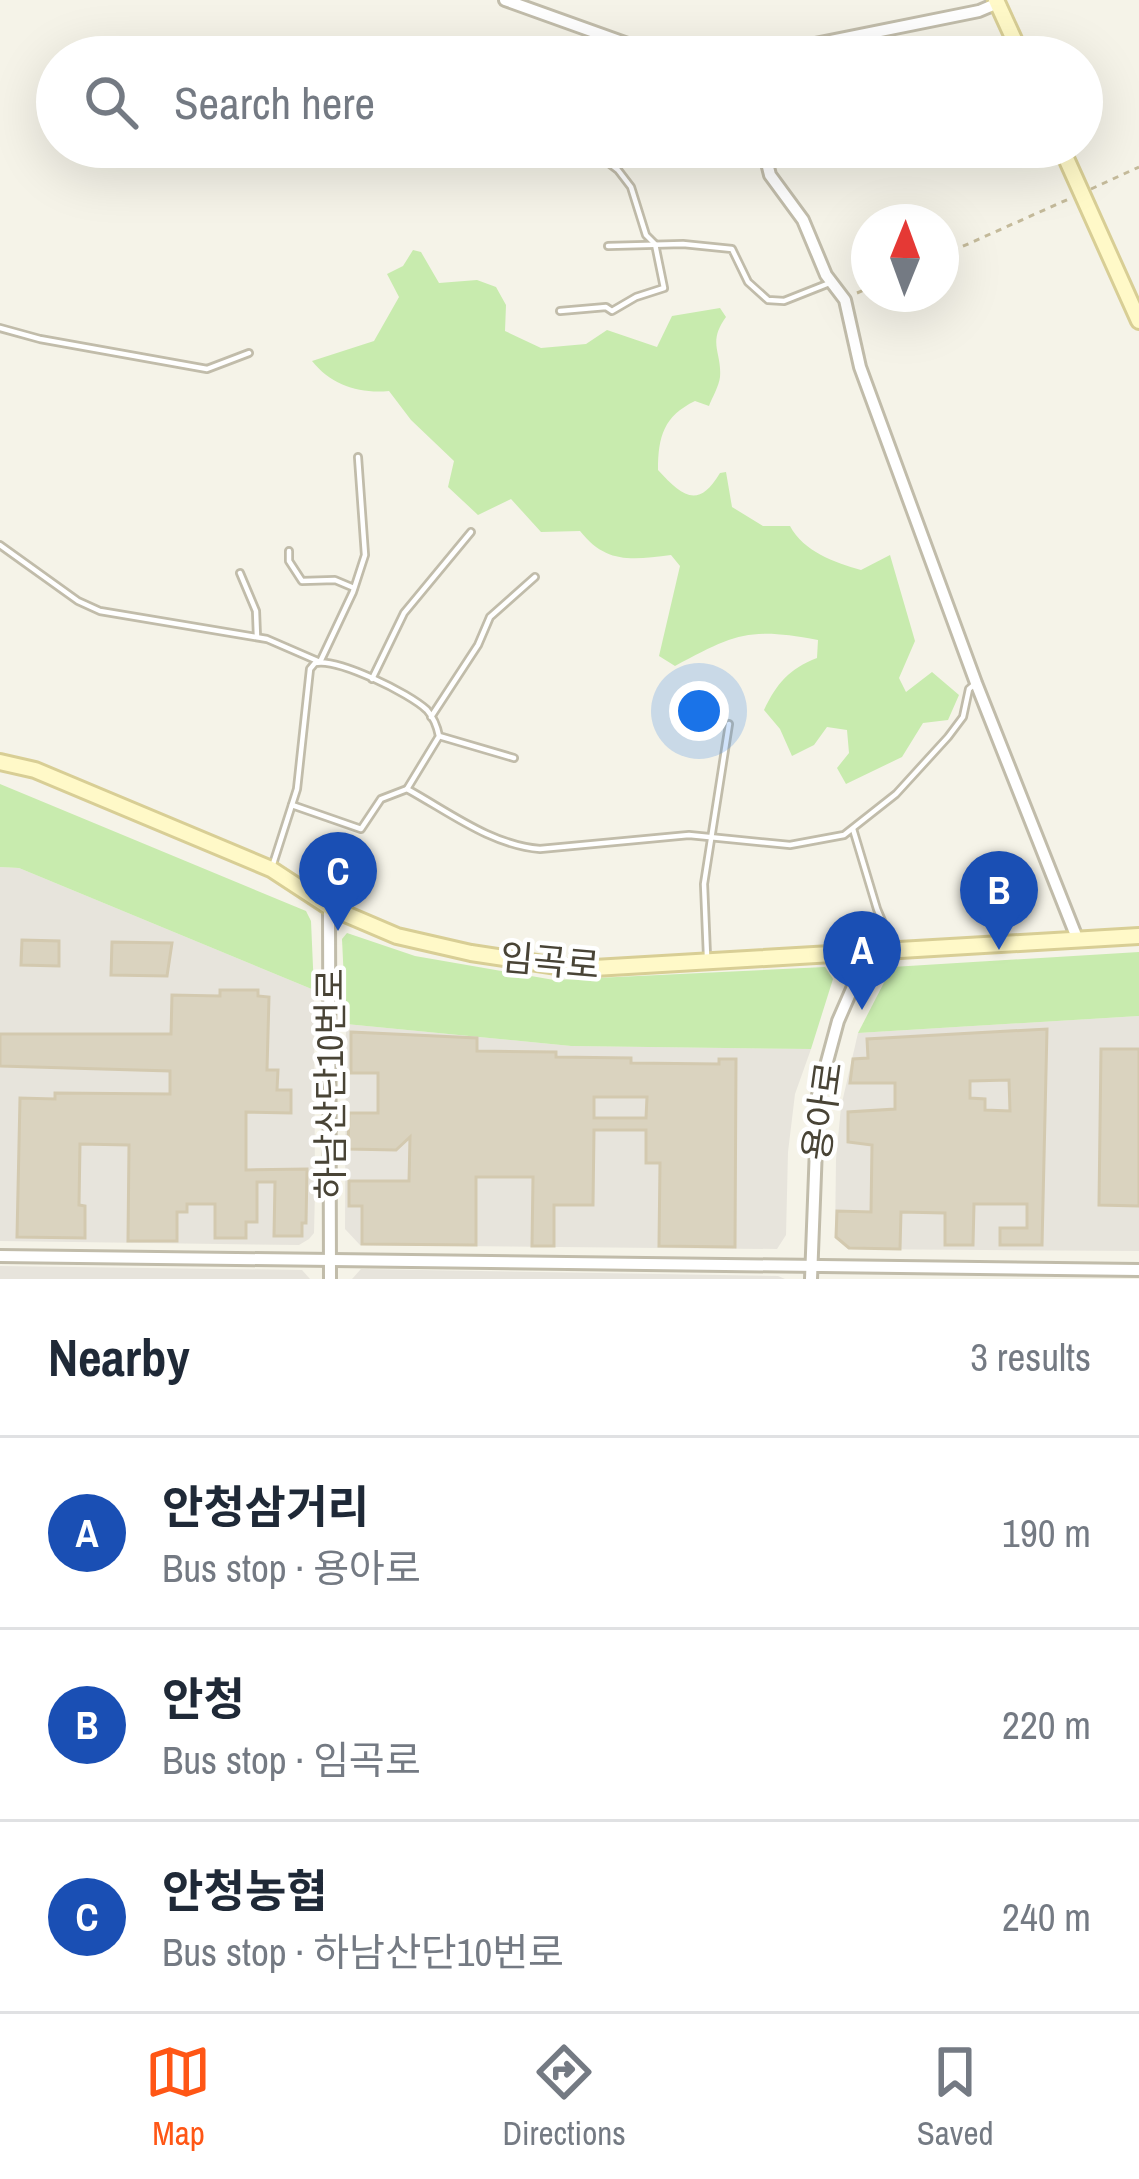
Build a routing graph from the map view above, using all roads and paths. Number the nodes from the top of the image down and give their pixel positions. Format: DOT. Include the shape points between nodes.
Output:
graph roads {
  1 [pos="505,0"];
  2 [pos="997,2"];
  3 [pos="605,36"];
  4 [pos="855,36"];
  5 [pos="1012,36"];
  6 [pos="1139,167"];
  7 [pos="613,168"];
  8 [pos="768,168"];
  9 [pos="1071,168"];
  10 [pos="1082,193"];
  11 [pos="655,244"];
  12 [pos="608,246"];
  13 [pos="959,248"];
  14 [pos="832,281"];
  15 [pos="851,297"];
  16 [pos="845,300"];
  17 [pos="560,311"];
  18 [pos="1139,321"];
  19 [pos="0,328"];
  20 [pos="249,353"];
  21 [pos="358,457"];
  22 [pos="471,532"];
  23 [pos="0,545"];
  24 [pos="289,551"];
  25 [pos="240,573"];
  26 [pos="535,577"];
  27 [pos="355,588"];
  28 [pos="257,637"];
  29 [pos="320,662"];
  30 [pos="372,679"];
  31 [pos="976,683"];
  32 [pos="431,717"];
  33 [pos="729,724"];
  34 [pos="439,736"];
  35 [pos="514,758"];
  36 [pos="0,762"];
  37 [pos="406,789"];
  38 [pos="292,805"];
  39 [pos="853,829"];
  40 [pos="712,837"];
  41 [pos="272,869"];
  42 [pos="329,907"];
  43 [pos="1139,936"];
  44 [pos="1077,938"];
  45 [pos="893,949"];
  46 [pos="869,950"];
  47 [pos="707,961"];
  48 [pos="0,1256"];
  49 [pos="331,1260"];
  50 [pos="1139,1270"];
  51 [pos="811,1273"];
  52 [pos="330,1279"];
  1 -- 3 [label="street"];
  2 -- 4 [label="street"];
  2 -- 5 [label="main road"];
  6 -- 10 [label="path"];
  7 -- 11 [label="lane"];
  8 -- 14 [label="street"];
  9 -- 10 [label="main road"];
  10 -- 13 [label="path"];
  10 -- 18 [label="main road"];
  11 -- 12 [label="lane"];
  11 -- 14 [label="lane" via="732,249 768,300"];
  11 -- 17 [label="lane" via="664,288 612,310"];
  14 -- 16 [label="street"];
  15 -- 16 [label="path"];
  16 -- 31 [label="street" via="860,368"];
  19 -- 20 [label="lane" via="207,369"];
  21 -- 27 [label="lane" via="365,555"];
  22 -- 30 [label="lane" via="404,613"];
  23 -- 28 [label="lane" via="100,611"];
  24 -- 27 [label="lane" via="302,581"];
  25 -- 28 [label="lane"];
  26 -- 32 [label="lane" via="490,617"];
  27 -- 29 [label="lane"];
  28 -- 29 [label="lane"];
  29 -- 30 [label="lane"];
  29 -- 38 [label="lane" via="310,669"];
  30 -- 32 [label="lane"];
  31 -- 39 [label="lane" via="948,737"];
  31 -- 44 [label="street"];
  32 -- 34 [label="lane"];
  33 -- 40 [label="lane"];
  34 -- 35 [label="lane"];
  34 -- 37 [label="lane"];
  36 -- 41 [label="main road, 임곡로"];
  37 -- 38 [label="lane" via="381,799 361,829"];
  37 -- 40 [label="lane" via="525,848"];
  38 -- 41 [label="lane"];
  39 -- 40 [label="lane" via="790,845"];
  39 -- 45 [label="lane"];
  40 -- 47 [label="lane" via="704,884"];
  41 -- 42 [label="main road, 임곡로"];
  42 -- 47 [label="main road, 임곡로" via="398,936 578,969"];
  42 -- 49 [label="street, 하남산단10번로"];
  43 -- 44 [label="main road, 임곡로"];
  44 -- 45 [label="main road, 임곡로"];
  45 -- 46 [label="main road, 임곡로"];
  46 -- 47 [label="main road, 임곡로"];
  46 -- 51 [label="street, 용아로" via="818,1095"];
  48 -- 49 [label="street"];
  49 -- 51 [label="street"];
  49 -- 52 [label="street, 하남산단10번로"];
  50 -- 51 [label="street"];
}
